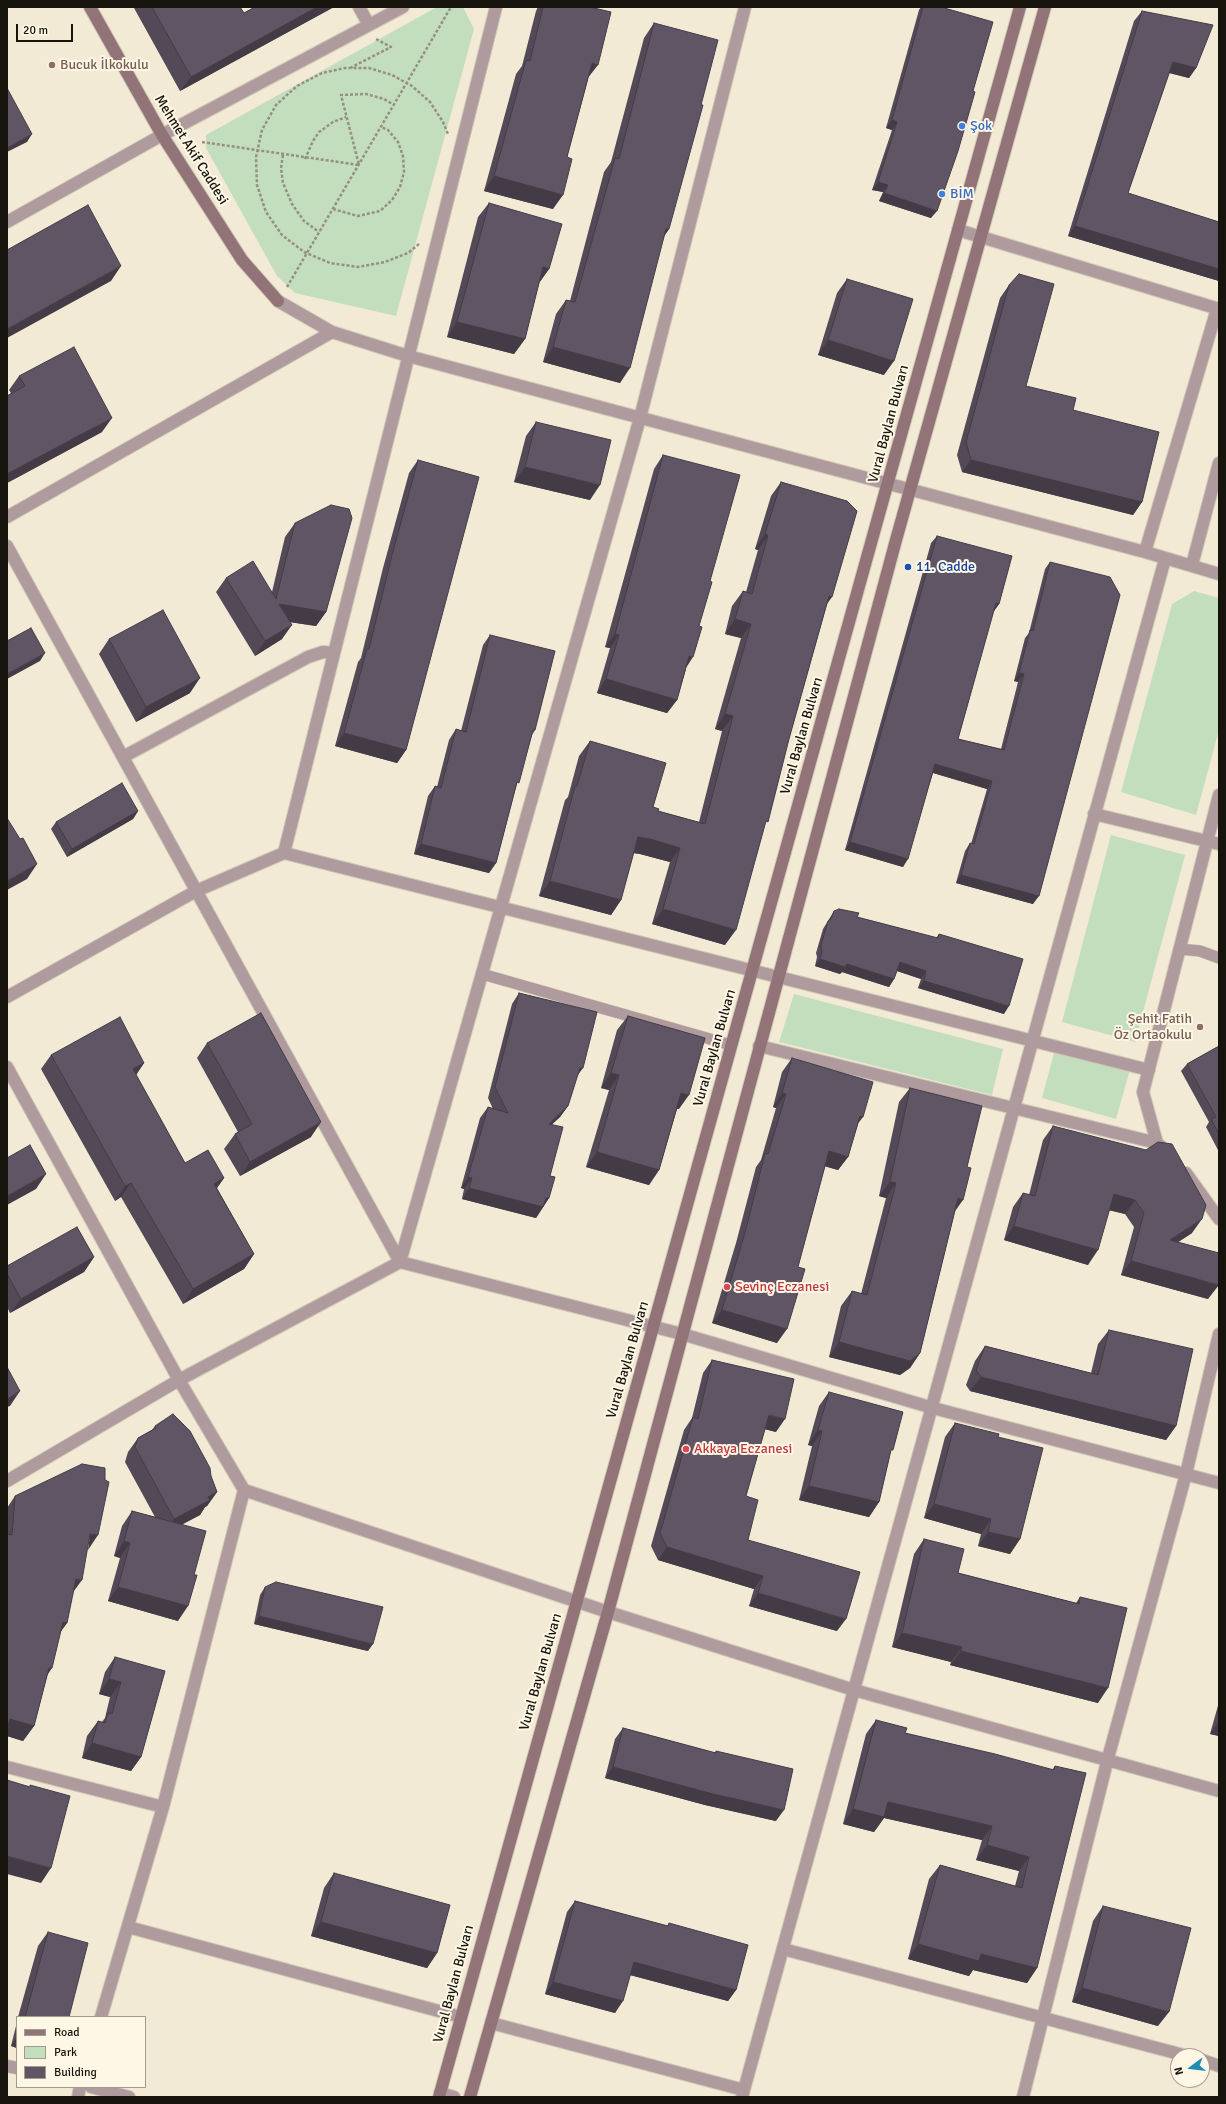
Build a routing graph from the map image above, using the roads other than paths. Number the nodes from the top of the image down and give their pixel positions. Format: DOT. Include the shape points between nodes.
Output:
graph roads {
  1 [pos="90,7"];
  2 [pos="359,7"];
  3 [pos="403,7"];
  4 [pos="496,7"];
  5 [pos="745,7"];
  6 [pos="1020,7"];
  7 [pos="1045,7"];
  8 [pos="369,25"];
  9 [pos="162,135"];
  10 [pos="7,222"];
  11 [pos="958,230"];
  12 [pos="981,238"];
  13 [pos="278,301"];
  14 [pos="1218,309"];
  15 [pos="332,332"];
  16 [pos="408,356"];
  17 [pos="640,418"];
  18 [pos="1219,463"];
  19 [pos="887,484"];
  20 [pos="910,490"];
  21 [pos="7,517"];
  22 [pos="7,546"];
  23 [pos="1145,552"];
  24 [pos="1165,559"];
  25 [pos="1192,565"];
  26 [pos="1219,574"];
  27 [pos="334,653"];
  28 [pos="123,757"];
  29 [pos="1219,795"];
  30 [pos="1094,814"];
  31 [pos="1207,840"];
  32 [pos="1219,844"];
  33 [pos="284,852"];
  34 [pos="196,891"];
  35 [pos="501,908"];
  36 [pos="1179,949"];
  37 [pos="1219,958"];
  38 [pos="752,970"];
  39 [pos="482,974"];
  40 [pos="778,976"];
  41 [pos="7,997"];
  42 [pos="1032,1042"];
  43 [pos="732,1045"];
  44 [pos="759,1046"];
  45 [pos="7,1067"];
  46 [pos="1149,1070"];
  47 [pos="1013,1108"];
  48 [pos="1157,1143"];
  49 [pos="1219,1219"];
  50 [pos="400,1262"];
  51 [pos="653,1327"];
  52 [pos="682,1334"];
  53 [pos="1219,1334"];
  54 [pos="179,1380"];
  55 [pos="933,1408"];
  56 [pos="1186,1474"];
  57 [pos="7,1481"];
  58 [pos="1219,1483"];
  59 [pos="244,1490"];
  60 [pos="576,1602"];
  61 [pos="608,1612"];
  62 [pos="854,1690"];
  63 [pos="1108,1758"];
  64 [pos="7,1767"];
  65 [pos="1219,1790"];
  66 [pos="163,1807"];
  67 [pos="128,1927"];
  68 [pos="783,1949"];
  69 [pos="101,2016"];
  70 [pos="461,2017"];
  71 [pos="1042,2017"];
  72 [pos="491,2023"];
  73 [pos="1170,2051"];
  74 [pos="94,2088"];
  75 [pos="743,2093"];
  76 [pos="439,2095"];
  77 [pos="129,2097"];
  78 [pos="454,2097"];
  79 [pos="470,2097"];
  80 [pos="1023,2097"];
  1 -- 9 [label="main road, Mehmet Akif Caddesi"];
  2 -- 8 [label="street"];
  3 -- 8 [label="street"];
  4 -- 16 [label="street"];
  5 -- 17 [label="street"];
  6 -- 11 [label="main road, Vural Baylan Bulvarı"];
  7 -- 12 [label="main road"];
  8 -- 9 [label="street"];
  9 -- 10 [label="street"];
  9 -- 13 [label="main road, Mehmet Akif Caddesi" via="242,260"];
  11 -- 12 [label="street"];
  11 -- 19 [label="main road, Vural Baylan Bulvarı"];
  12 -- 14 [label="street"];
  12 -- 20 [label="main road"];
  13 -- 15 [label="street"];
  14 -- 23 [label="street"];
  15 -- 16 [label="street"];
  15 -- 21 [label="street"];
  16 -- 17 [label="street"];
  16 -- 27 [label="street"];
  17 -- 19 [label="street"];
  17 -- 35 [label="street"];
  18 -- 25 [label="street"];
  19 -- 20 [label="street"];
  19 -- 38 [label="main road, Vural Baylan Bulvarı"];
  20 -- 23 [label="street"];
  20 -- 40 [label="main road"];
  22 -- 28 [label="street"];
  23 -- 24 [label="street"];
  24 -- 25 [label="street"];
  24 -- 30 [label="street"];
  25 -- 26 [label="street"];
  27 -- 28 [label="street" via="323,652 308,657"];
  27 -- 33 [label="street"];
  28 -- 34 [label="street"];
  29 -- 31 [label="street"];
  30 -- 31 [label="street"];
  30 -- 42 [label="street"];
  31 -- 32 [label="street"];
  31 -- 36 [label="street"];
  33 -- 34 [label="street"];
  33 -- 35 [label="street"];
  34 -- 41 [label="street"];
  34 -- 50 [label="street"];
  35 -- 38 [label="street"];
  35 -- 39 [label="street"];
  36 -- 37 [label="lane"];
  36 -- 46 [label="street"];
  38 -- 40 [label="street"];
  38 -- 43 [label="main road, Vural Baylan Bulvarı"];
  39 -- 43 [label="lane"];
  39 -- 50 [label="street"];
  40 -- 42 [label="street"];
  40 -- 44 [label="main road"];
  42 -- 46 [label="street"];
  42 -- 47 [label="street"];
  43 -- 51 [label="main road, Vural Baylan Bulvarı"];
  44 -- 47 [label="street"];
  44 -- 52 [label="main road"];
  45 -- 54 [label="street"];
  46 -- 48 [label="street" via="1143,1092"];
  47 -- 48 [label="street"];
  47 -- 55 [label="street"];
  48 -- 49 [label="street" via="1178,1162"];
  50 -- 51 [label="street"];
  50 -- 54 [label="street"];
  51 -- 52 [label="street"];
  51 -- 60 [label="main road, Vural Baylan Bulvarı"];
  52 -- 55 [label="street"];
  52 -- 61 [label="main road"];
  53 -- 56 [label="street"];
  54 -- 57 [label="street"];
  54 -- 59 [label="street"];
  55 -- 56 [label="street"];
  55 -- 62 [label="street"];
  56 -- 58 [label="street"];
  56 -- 63 [label="street"];
  59 -- 60 [label="street"];
  59 -- 66 [label="street"];
  60 -- 61 [label="street"];
  60 -- 70 [label="main road, Vural Baylan Bulvarı"];
  61 -- 62 [label="street"];
  61 -- 72 [label="main road"];
  62 -- 63 [label="street"];
  62 -- 68 [label="street"];
  63 -- 65 [label="street"];
  63 -- 71 [label="street"];
  64 -- 66 [label="street"];
  66 -- 67 [label="street"];
  67 -- 69 [label="street"];
  67 -- 70 [label="street"];
  68 -- 71 [label="street"];
  68 -- 75 [label="street"];
  70 -- 76 [label="main road, Vural Baylan Bulvarı"];
  71 -- 73 [label="street"];
  71 -- 80 [label="street"];
  72 -- 75 [label="street"];
  72 -- 79 [label="main road"];
  74 -- 77 [label="street"];
  76 -- 78 [label="street"];
}
